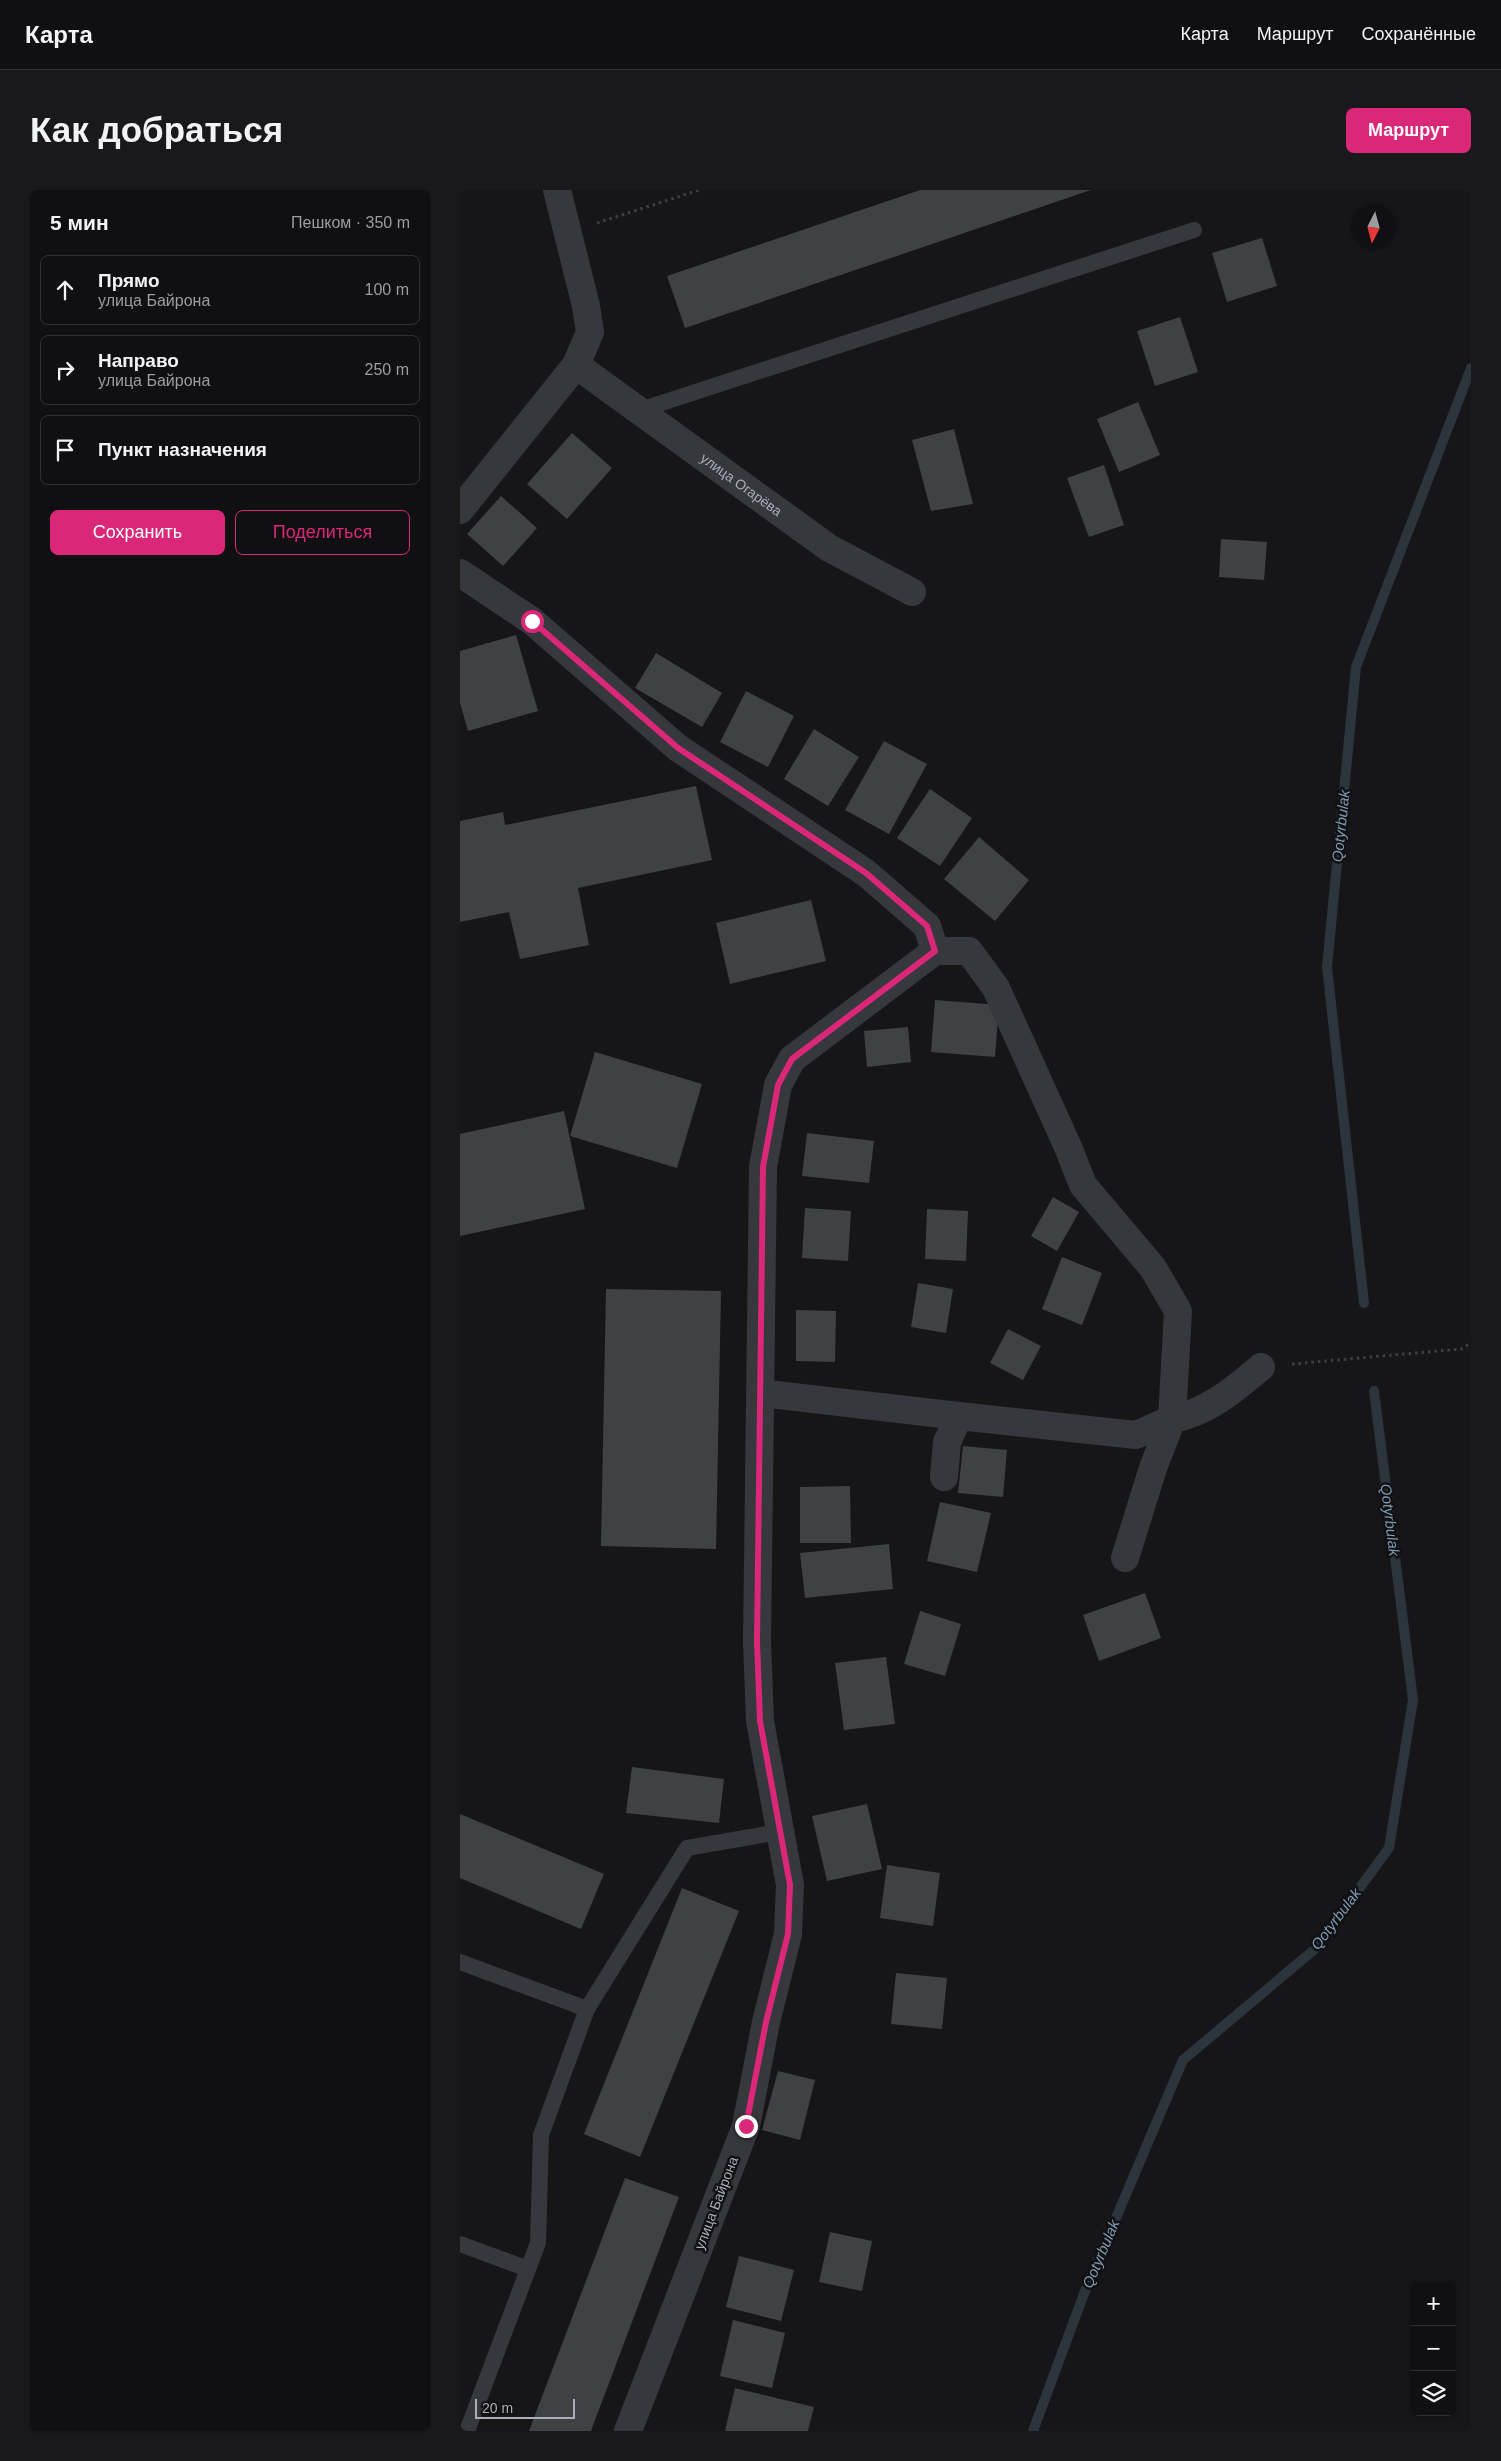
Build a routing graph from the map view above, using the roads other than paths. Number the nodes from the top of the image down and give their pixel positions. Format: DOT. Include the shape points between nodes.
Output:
graph roads {
  1 [pos="557,190"];
  2 [pos="1194,230"];
  3 [pos="576,365"];
  4 [pos="640,410"];
  5 [pos="460,510"];
  6 [pos="460,573"];
  7 [pos="912,592"];
  8 [pos="935,951"];
  9 [pos="1261,1367"];
  10 [pos="760,1393"];
  11 [pos="960,1416"];
  12 [pos="1172,1419"];
  13 [pos="944,1477"];
  14 [pos="1124,1558"];
  15 [pos="779,1832"];
  16 [pos="460,1962"];
  17 [pos="587,2009"];
  18 [pos="460,2244"];
  19 [pos="528,2269"];
  20 [pos="467,2431"];
  21 [pos="628,2431"];
  1 -- 3 [label="street" via="590,332"];
  2 -- 4 [label="lane"];
  3 -- 4 [label="street, улица Огарёва"];
  3 -- 5 [label="street"];
  4 -- 7 [label="street, улица Огарёва" via="829,548"];
  6 -- 8 [label="street" via="532,621 678,748 866,873 927,926"];
  8 -- 10 [label="street, улица Байрона" via="792,1059 778,1085 763,1167"];
  8 -- 12 [label="street" via="969,951 996,988 1083,1185 1153,1268 1178,1311"];
  9 -- 12 [label="street" via="1232,1392 1188,1416"];
  10 -- 11 [label="street"];
  10 -- 15 [label="street, улица Байрона" via="757,1641 760,1721"];
  11 -- 12 [label="street" via="1136,1435"];
  11 -- 13 [label="street" via="947,1442"];
  12 -- 14 [label="street"];
  15 -- 17 [label="lane" via="687,1848"];
  15 -- 21 [label="street, улица Байрона" via="790,1885 788,1934 766,2022 746,2126"];
  16 -- 17 [label="lane"];
  17 -- 19 [label="lane" via="541,2136 538,2243"];
  18 -- 19 [label="lane"];
  19 -- 20 [label="lane"];
}
